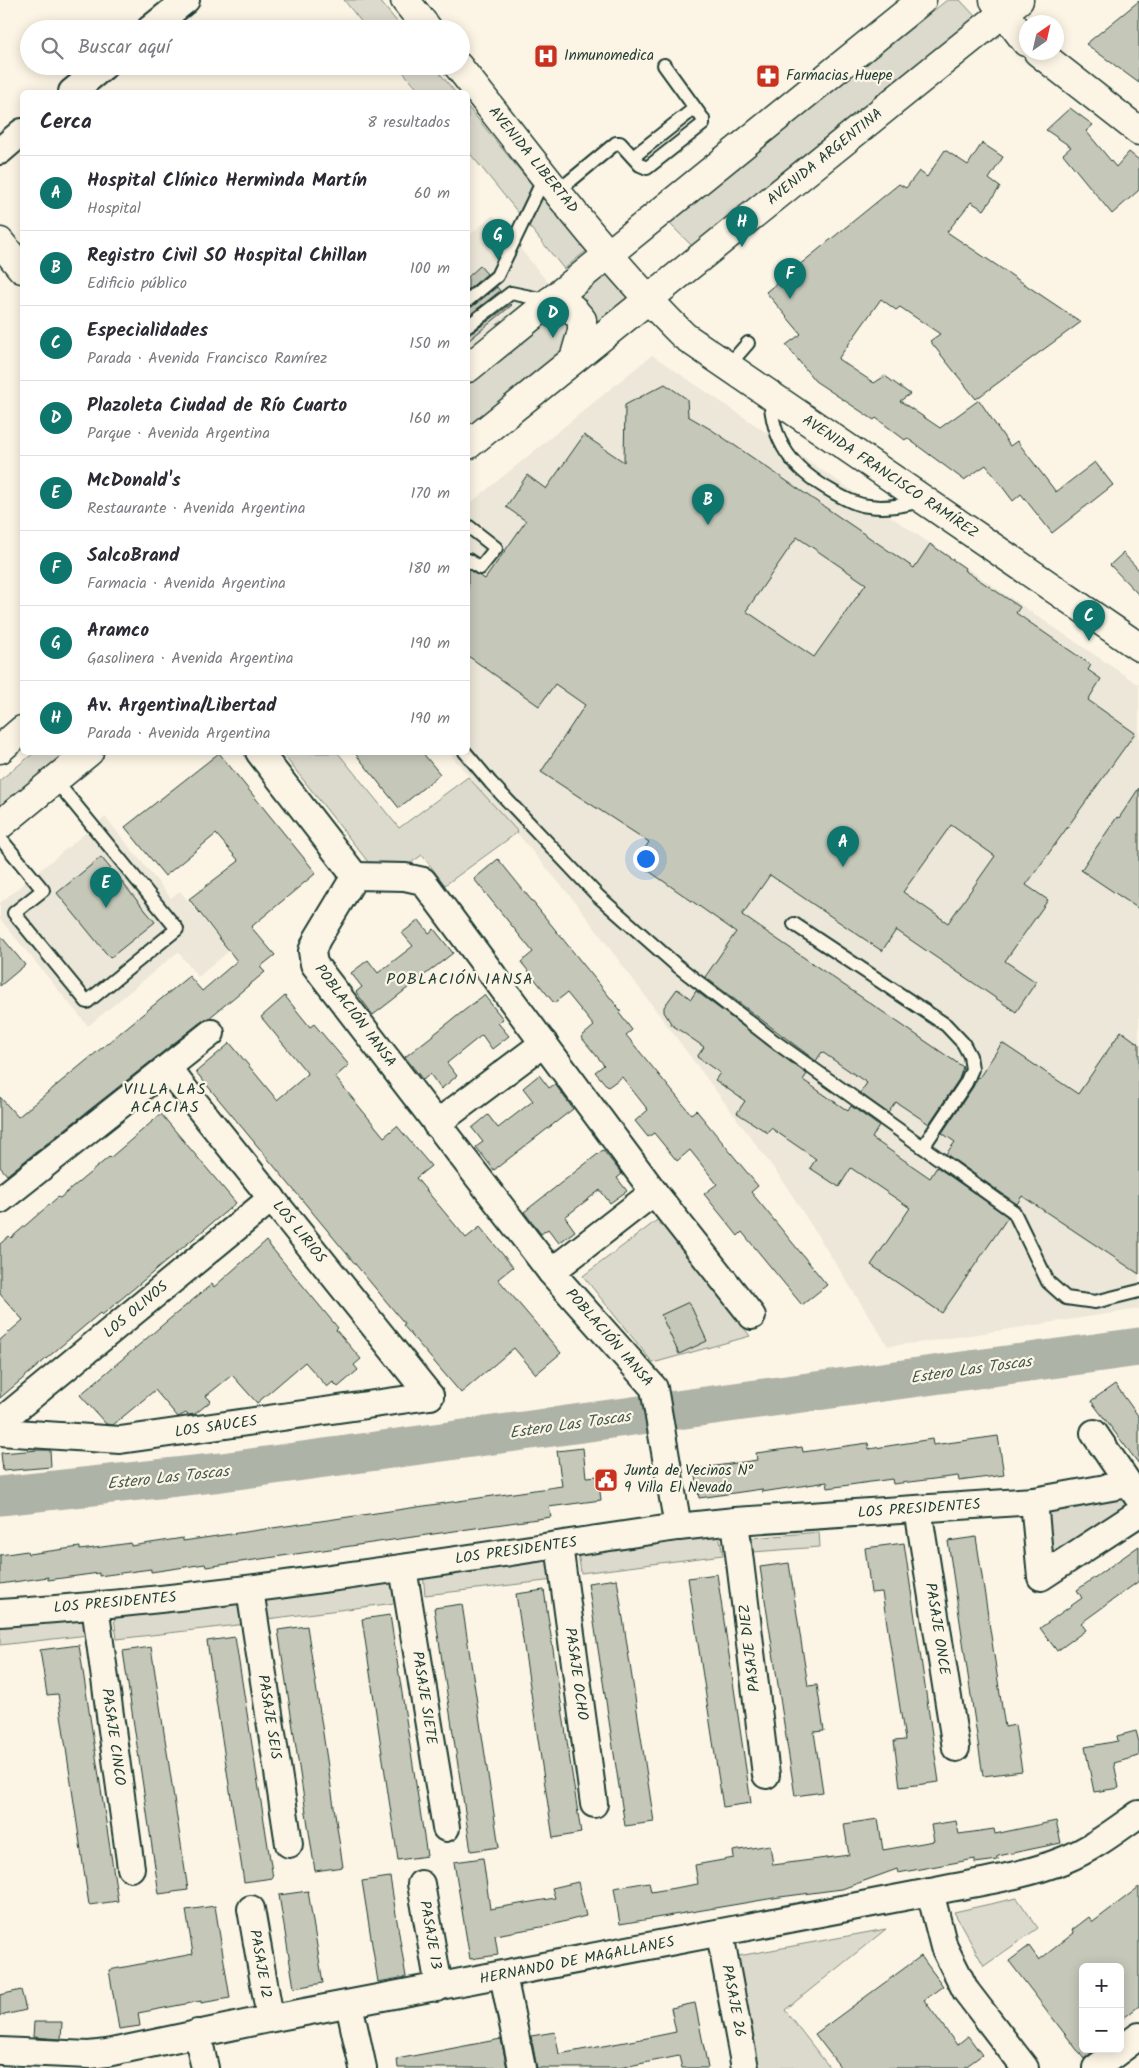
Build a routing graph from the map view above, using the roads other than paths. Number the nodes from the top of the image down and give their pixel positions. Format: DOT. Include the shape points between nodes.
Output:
graph roads {
  1 [pos="186,0"];
  2 [pos="405,0"];
  3 [pos="922,0"];
  4 [pos="1005,4"];
  5 [pos="161,20"];
  6 [pos="421,20"];
  7 [pos="1019,29"];
  8 [pos="1048,60"];
  9 [pos="664,65"];
  10 [pos="93,75"];
  11 [pos="465,75"];
  12 [pos="74,90"];
  13 [pos="695,108"];
  14 [pos="1139,131"];
  15 [pos="20,134"];
  16 [pos="0,151"];
  17 [pos="633,157"];
  18 [pos="552,183"];
  19 [pos="0,242"];
  20 [pos="608,253"];
  21 [pos="20,267"];
  22 [pos="497,276"];
  23 [pos="511,293"];
  24 [pos="470,298"];
  25 [pos="648,300"];
  26 [pos="550,301"];
  27 [pos="470,324"];
  28 [pos="748,343"];
  29 [pos="574,359"];
  30 [pos="470,366"];
  31 [pos="728,366"];
  32 [pos="770,395"];
  33 [pos="470,443"];
  34 [pos="924,500"];
  35 [pos="470,528"];
  36 [pos="470,561"];
  37 [pos="1139,647"];
  38 [pos="20,732"];
  39 [pos="0,749"];
  40 [pos="85,755"];
  41 [pos="261,755"];
  42 [pos="468,755"];
  43 [pos="55,780"];
  44 [pos="0,825"];
  45 [pos="0,838"];
  46 [pos="355,876"];
  47 [pos="794,924"];
  48 [pos="212,1034"];
  49 [pos="544,1043"];
  50 [pos="168,1070"];
  51 [pos="436,1124"];
  52 [pos="923,1147"];
  53 [pos="654,1192"];
  54 [pos="272,1198"];
  55 [pos="0,1200"];
  56 [pos="551,1272"];
  57 [pos="1139,1291"];
  58 [pos="752,1316"];
  59 [pos="430,1396"];
  60 [pos="0,1422"];
  61 [pos="0,1432"];
  62 [pos="1094,1433"];
  63 [pos="1133,1491"];
  64 [pos="1034,1501"];
  65 [pos="918,1509"];
  66 [pos="1139,1513"];
  67 [pos="735,1521"];
  68 [pos="678,1527"];
  69 [pos="558,1544"];
  70 [pos="403,1568"];
  71 [pos="250,1590"];
  72 [pos="96,1606"];
  73 [pos="0,1613"];
  74 [pos="956,1748"];
  75 [pos="766,1776"];
  76 [pos="594,1804"];
  77 [pos="1139,1814"];
  78 [pos="446,1828"];
  79 [pos="289,1844"];
  80 [pos="131,1868"];
  81 [pos="421,1884"];
  82 [pos="930,1892"];
  83 [pos="251,1909"];
  84 [pos="720,1934"];
  85 [pos="503,1974"];
  86 [pos="437,1988"];
  87 [pos="349,2004"];
  88 [pos="268,2019"];
  89 [pos="197,2033"];
  90 [pos="1139,2036"];
  91 [pos="0,2052"];
  92 [pos="205,2068"];
  93 [pos="363,2068"];
  94 [pos="522,2068"];
  95 [pos="745,2068"];
  96 [pos="1025,2068"];
  97 [pos="1096,2068"];
  1 -- 5 [label="street"];
  2 -- 6 [label="main road"];
  3 -- 20 [label="main road"];
  4 -- 7 [label="main road"];
  4 -- 25 [label="main road, AVENIDA ARGENTINA"];
  8 -- 14 [label="main road"];
  9 -- 13 [label="lane"];
  10 -- 12 [label="street"];
  11 -- 18 [label="main road, AVENIDA LIBERTAD"];
  13 -- 17 [label="lane"];
  13 -- 17 [label="lane" via="703,118 703,124 648,168"];
  15 -- 16 [label="street"];
  17 -- 18 [label="lane" via="620,143 616,143"];
  18 -- 20 [label="main road, AVENIDA LIBERTAD"];
  18 -- 22 [label="lane"];
  19 -- 21 [label="main road"];
  20 -- 25 [label="main road, AVENIDA LIBERTAD"];
  20 -- 26 [label="main road"];
  22 -- 23 [label="lane"];
  22 -- 24 [label="lane"];
  23 -- 26 [label="lane"];
  23 -- 27 [label="lane"];
  25 -- 29 [label="main road, AVENIDA ARGENTINA"];
  25 -- 31 [label="main road, AVENIDA FRANCISCO RAMÍREZ" via="684,336"];
  26 -- 29 [label="main road" via="572,308 582,320"];
  26 -- 30 [label="main road"];
  28 -- 31 [label="lane"];
  29 -- 33 [label="main road, AVENIDA ARGENTINA"];
  31 -- 32 [label="main road, AVENIDA FRANCISCO RAMÍREZ"];
  32 -- 34 [label="main road, AVENIDA FRANCISCO RAMÍREZ"];
  32 -- 34 [label="lane" via="770,412 778,439 791,461 820,484 848,500 868,506 898,506"];
  34 -- 37 [label="main road, AVENIDA FRANCISCO RAMÍREZ"];
  35 -- 36 [label="lane" via="496,548 480,568"];
  38 -- 39 [label="main road"];
  40 -- 43 [label="main road"];
  41 -- 46 [label="street"];
  42 -- 52 [label="lane" via="598,896 675,964 774,1041"];
  43 -- 44 [label="main road"];
  43 -- 45 [label="lane" via="177,929 87,1002 14,913 42,890"];
  46 -- 49 [label="street" via="405,877 423,881"];
  46 -- 51 [label="street, POBLACIÓN IANSA" via="317,939 312,950 314,964"];
  47 -- 52 [label="lane" via="946,1025 963,1043 970,1056 972,1070"];
  48 -- 50 [label="street"];
  49 -- 51 [label="street"];
  49 -- 53 [label="street"];
  50 -- 54 [label="street, LOS LIRIOS"];
  50 -- 55 [label="street"];
  51 -- 56 [label="street, POBLACIÓN IANSA"];
  52 -- 57 [label="lane" via="1014,1212 1048,1282 1066,1298 1095,1302"];
  53 -- 56 [label="street"];
  53 -- 58 [label="street"];
  54 -- 59 [label="street, LOS LIRIOS"];
  54 -- 60 [label="street, LOS OLIVOS"];
  56 -- 68 [label="street, POBLACIÓN IANSA" via="657,1410"];
  59 -- 61 [label="street, LOS SAUCES" via="120,1440"];
  62 -- 63 [label="street, LOS PRESIDENTES"];
  63 -- 64 [label="street, LOS PRESIDENTES"];
  64 -- 65 [label="street, LOS PRESIDENTES"];
  64 -- 66 [label="street" via="1041,1577"];
  65 -- 67 [label="street, LOS PRESIDENTES"];
  65 -- 74 [label="street, PASAJE ONCE"];
  67 -- 68 [label="street, LOS PRESIDENTES"];
  67 -- 75 [label="street, PASAJE DIEZ"];
  68 -- 69 [label="street, LOS PRESIDENTES"];
  69 -- 70 [label="street, LOS PRESIDENTES"];
  69 -- 76 [label="street, PASAJE OCHO"];
  70 -- 71 [label="street, LOS PRESIDENTES"];
  70 -- 78 [label="street, PASAJE SIETE"];
  71 -- 72 [label="street, LOS PRESIDENTES"];
  71 -- 79 [label="street, PASAJE SEIS"];
  72 -- 73 [label="street, LOS PRESIDENTES"];
  72 -- 80 [label="street, PASAJE CINCO"];
  77 -- 82 [label="street, HERNANDO DE MAGALLANES" via="1106,1838 1065,1860 1034,1870"];
  81 -- 86 [label="street, PASAJE 13"];
  82 -- 84 [label="street, HERNANDO DE MAGALLANES"];
  82 -- 96 [label="street" via="944,1947 966,1990"];
  83 -- 88 [label="street, PASAJE 12"];
  84 -- 85 [label="street, HERNANDO DE MAGALLANES"];
  84 -- 95 [label="street, PASAJE 26"];
  85 -- 86 [label="street, HERNANDO DE MAGALLANES"];
  85 -- 94 [label="street"];
  86 -- 87 [label="street, HERNANDO DE MAGALLANES"];
  87 -- 88 [label="street, HERNANDO DE MAGALLANES"];
  87 -- 93 [label="street"];
  88 -- 89 [label="street, HERNANDO DE MAGALLANES"];
  89 -- 91 [label="street, HERNANDO DE MAGALLANES" via="90,2055"];
  89 -- 92 [label="street"];
  90 -- 97 [label="street"];
}
